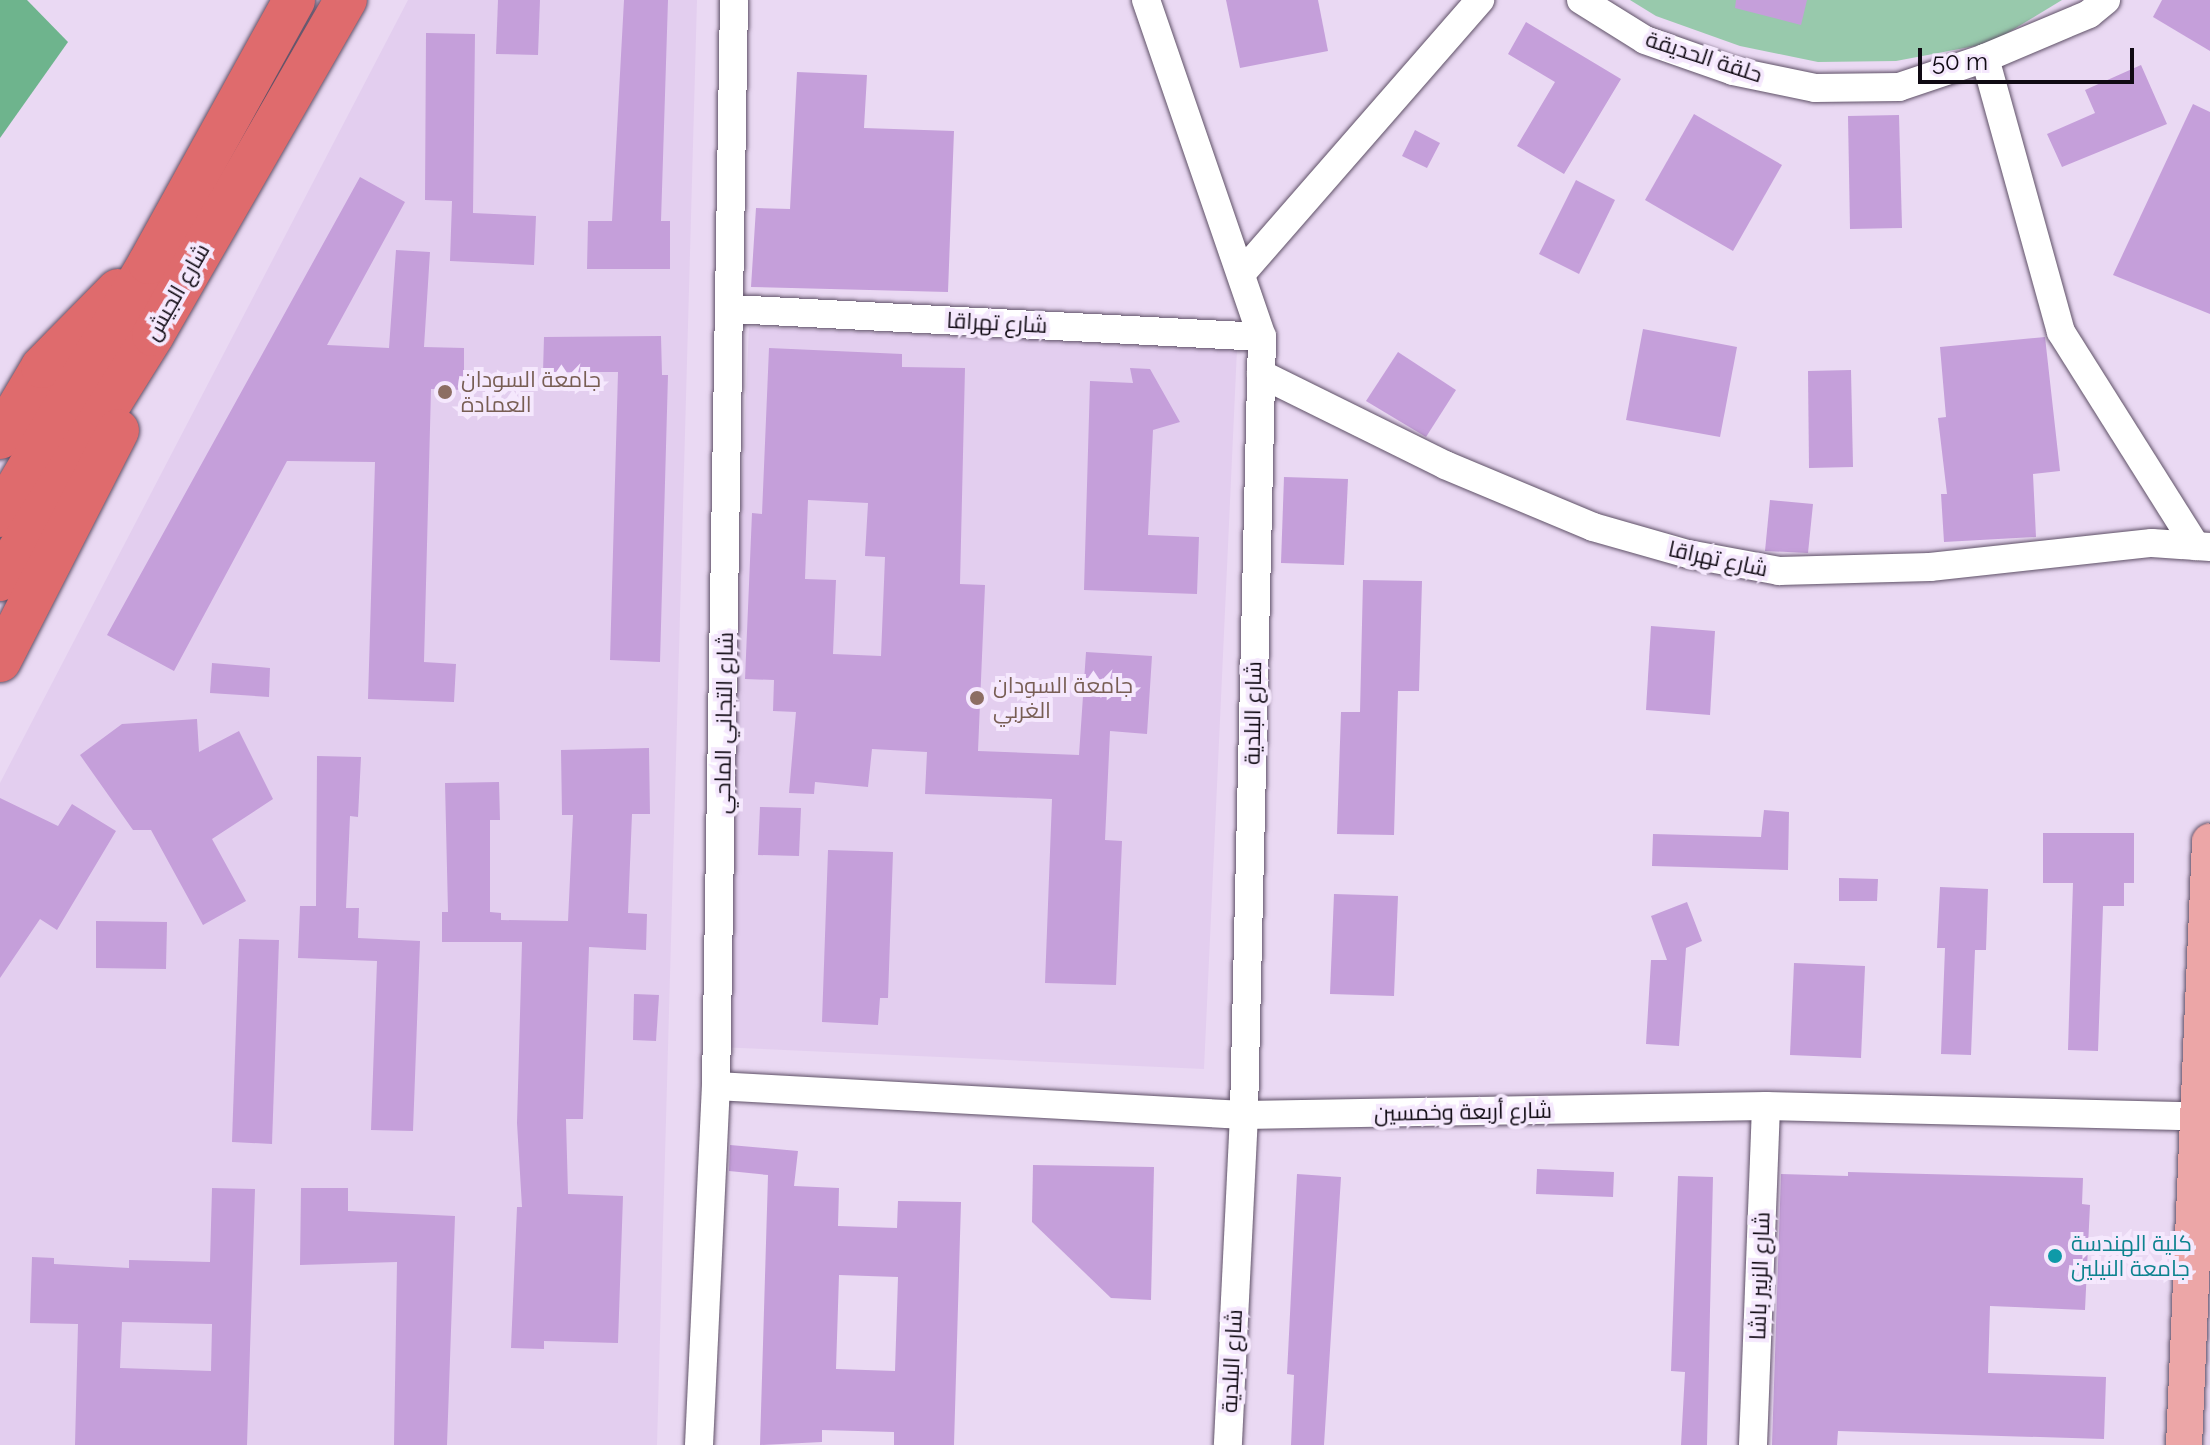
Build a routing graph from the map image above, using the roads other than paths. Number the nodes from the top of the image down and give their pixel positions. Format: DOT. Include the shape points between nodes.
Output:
graph roads {
  1 [pos="294,0"];
  2 [pos="346,0"];
  3 [pos="734,0"];
  4 [pos="1146,0"];
  5 [pos="1480,0"];
  6 [pos="1581,0"];
  7 [pos="2106,0"];
  8 [pos="1985,58"];
  9 [pos="149,263"];
  10 [pos="1241,274"];
  11 [pos="732,309"];
  12 [pos="153,335"];
  13 [pos="1262,337"];
  14 [pos="1261,374"];
  15 [pos="0,438"];
  16 [pos="0,516"];
  17 [pos="2203,546"];
  18 [pos="0,580"];
  19 [pos="0,661"];
  20 [pos="2210,842"];
  21 [pos="716,1086"];
  22 [pos="1766,1106"];
  23 [pos="1244,1115"];
  24 [pos="2202,1117"];
  25 [pos="699,1445"];
  26 [pos="1228,1445"];
  27 [pos="1753,1445"];
  28 [pos="2184,1445"];
  1 -- 9 [label="highway, شارع الجيش"];
  2 -- 12 [label="highway, شارع الجيش"];
  3 -- 11 [label="street, شارع التجاني الماحي"];
  4 -- 10 [label="street, شارع البلدية"];
  5 -- 10 [label="street"];
  6 -- 8 [label="street, حلقة الحديقة" via="1645,40 1733,71 1815,88 1899,87"];
  7 -- 8 [label="street, حلقة الحديقة" via="2089,14"];
  8 -- 17 [label="street" via="2061,332"];
  9 -- 15 [label="highway" via="90,313 42,367"];
  9 -- 16 [label="highway, شارع الجيش"];
  10 -- 13 [label="street, شارع البلدية"];
  11 -- 13 [label="street, شارع تهراقا"];
  11 -- 21 [label="street, شارع التجاني الماحي"];
  12 -- 18 [label="highway, شارع الجيش"];
  12 -- 19 [label="highway" via="117,432"];
  13 -- 14 [label="street, شارع البلدية"];
  14 -- 17 [label="street, شارع تهراقا" via="1445,465 1593,527 1688,554 1779,571 1930,567 2152,543"];
  14 -- 23 [label="street, شارع البلدية"];
  20 -- 24 [label="main road"];
  21 -- 23 [label="street, شارع أربعة وخمسين"];
  21 -- 25 [label="street, شارع التجاني الماحي"];
  22 -- 23 [label="street, شارع أربعة وخمسين"];
  22 -- 24 [label="street, شارع أربعة وخمسين"];
  22 -- 27 [label="street, شارع الزبير باشا"];
  23 -- 26 [label="street, شارع البلدية"];
  24 -- 28 [label="main road"];
}
